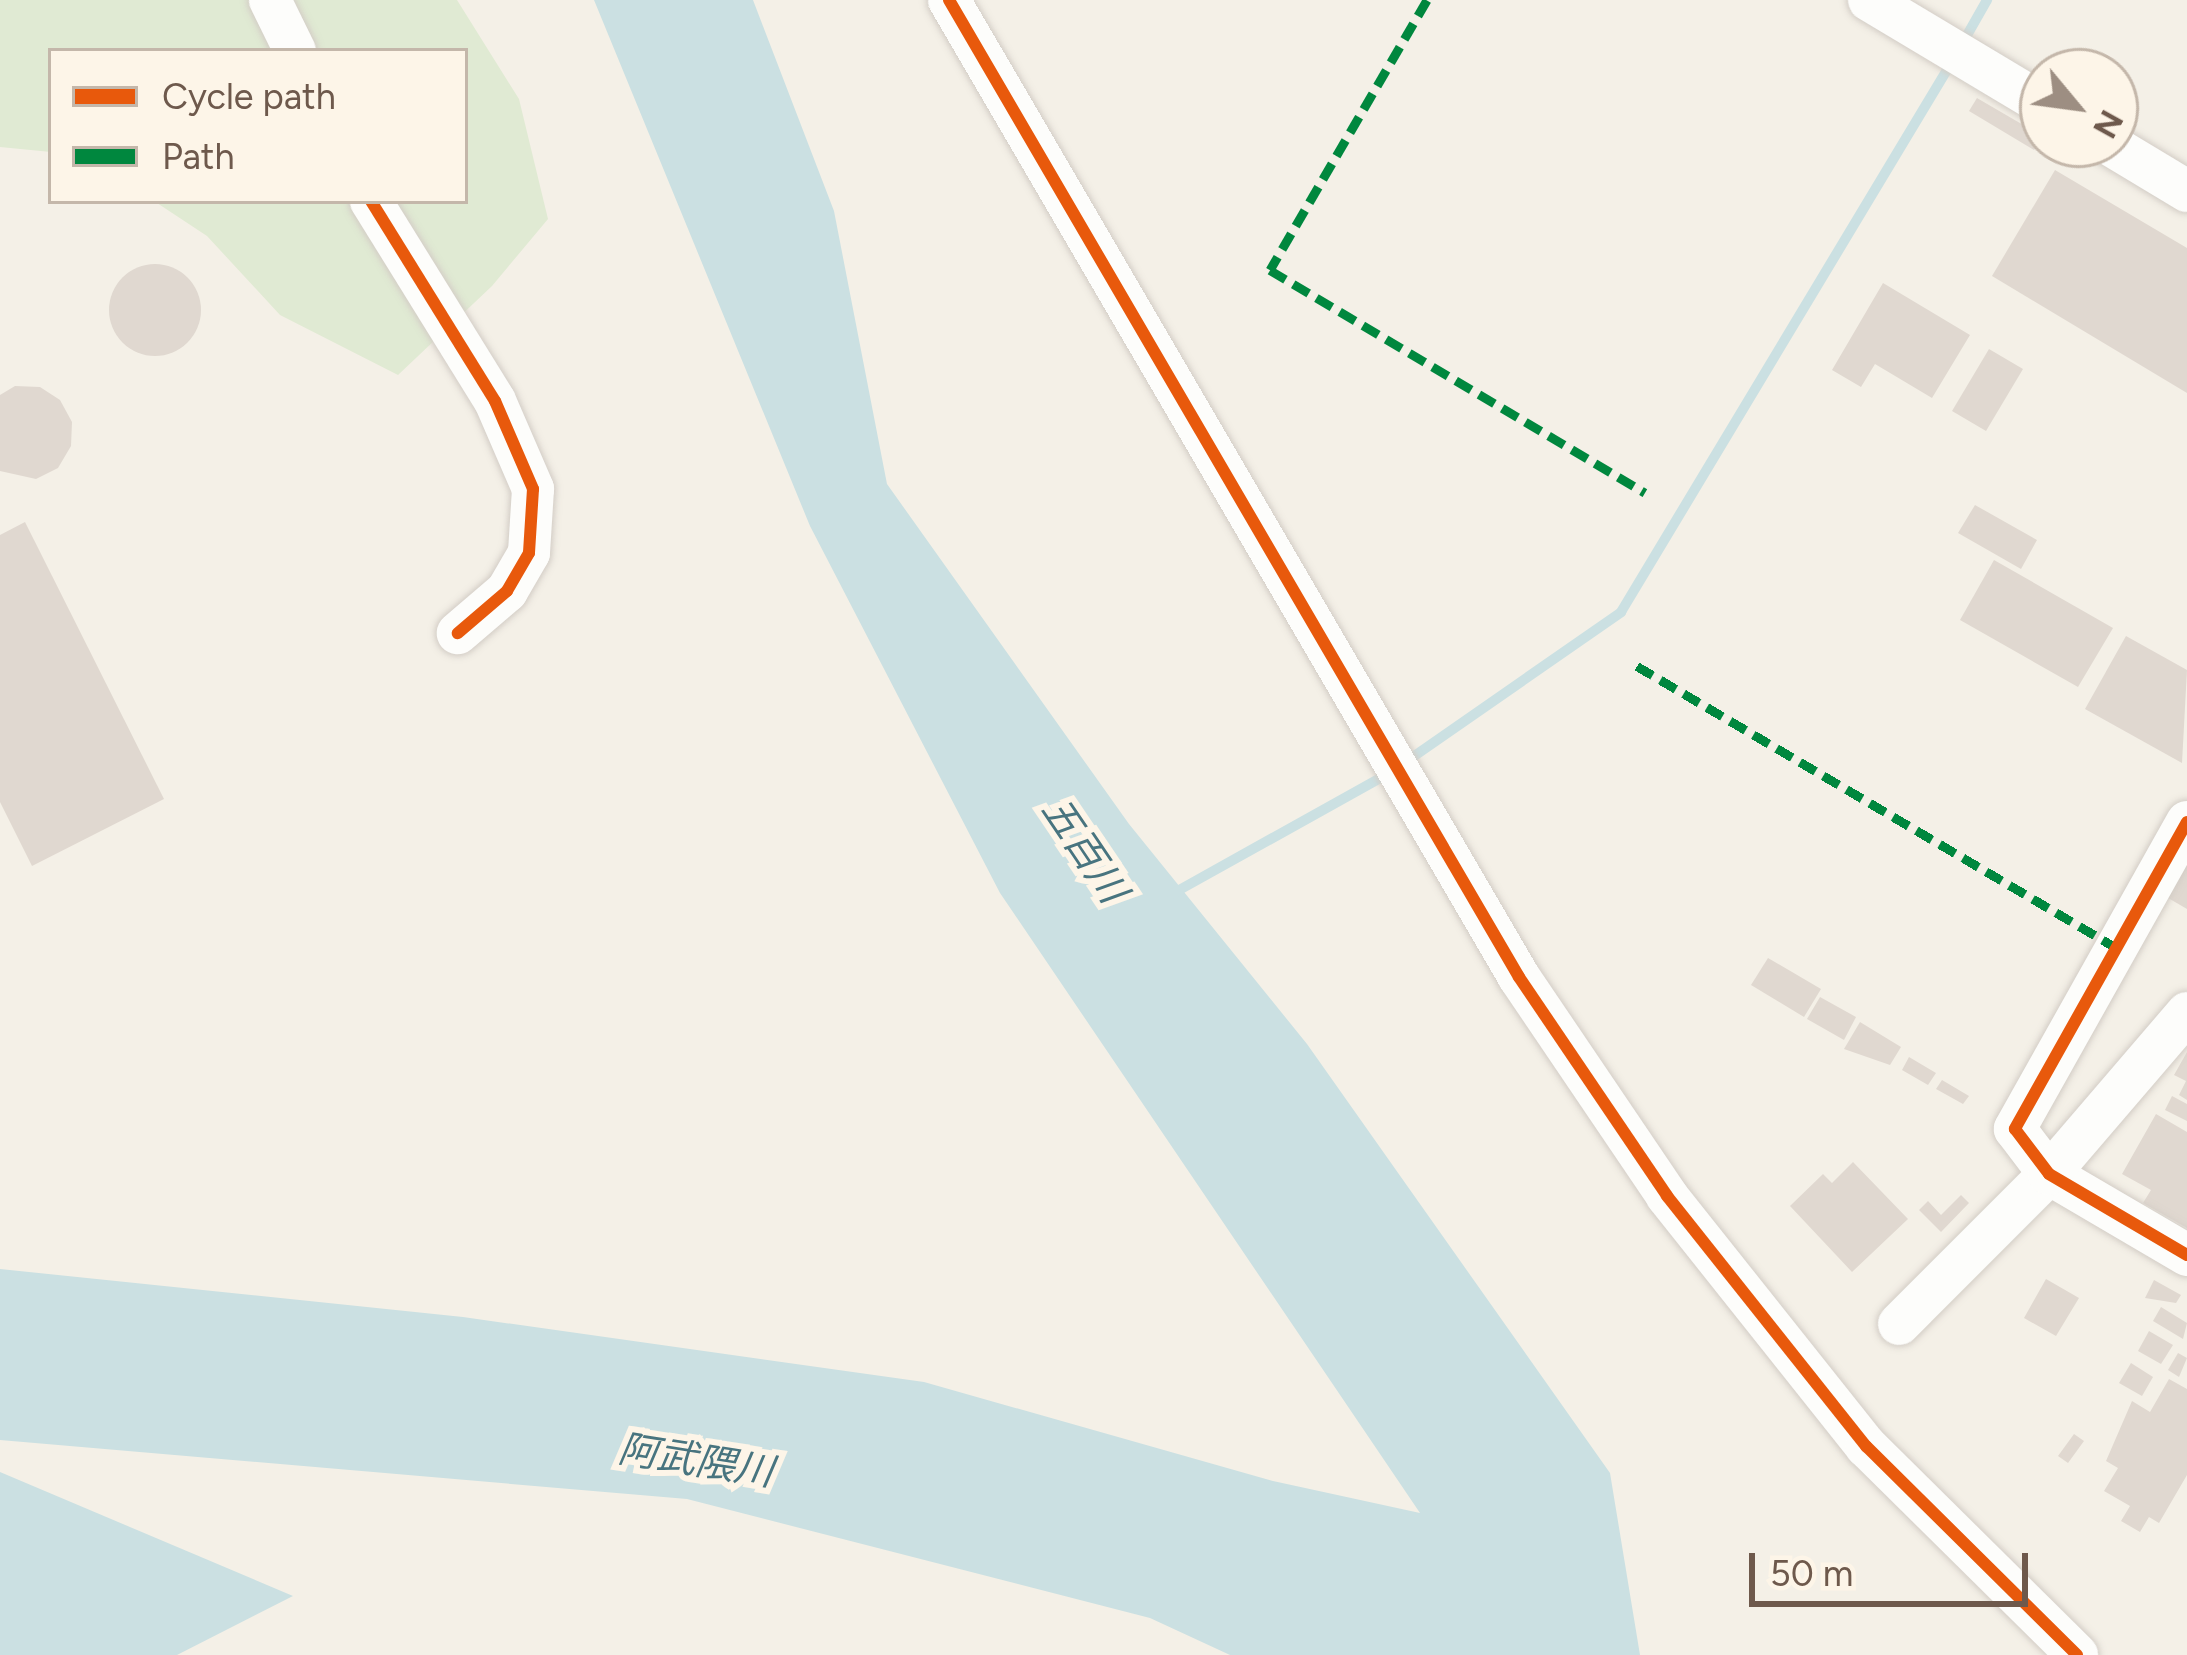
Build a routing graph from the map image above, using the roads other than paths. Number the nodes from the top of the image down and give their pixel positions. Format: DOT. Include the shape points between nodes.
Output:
graph roads {
  1 [pos="270,0"];
  2 [pos="949,0"];
  3 [pos="1869,0"];
  4 [pos="294,48"];
  5 [pos="2019,90"];
  6 [pos="2139,162"];
  7 [pos="2187,191"];
  8 [pos="373,204"];
  9 [pos="458,633"];
  10 [pos="2187,822"];
  11 [pos="2187,1012"];
  12 [pos="2049,1174"];
  13 [pos="2187,1255"];
  14 [pos="1899,1324"];
  15 [pos="2077,1655"];
  1 -- 4 [label="street"];
  2 -- 15 [label="street" via="1519,976 1667,1196 1866,1446"];
  3 -- 5 [label="street"];
  6 -- 7 [label="street"];
  8 -- 9 [label="street" via="495,401 533,489 530,554 507,591"];
  10 -- 12 [label="street" via="2016,1121 2021,1146"];
  11 -- 12 [label="street"];
  12 -- 13 [label="street"];
  12 -- 14 [label="street"];
}
